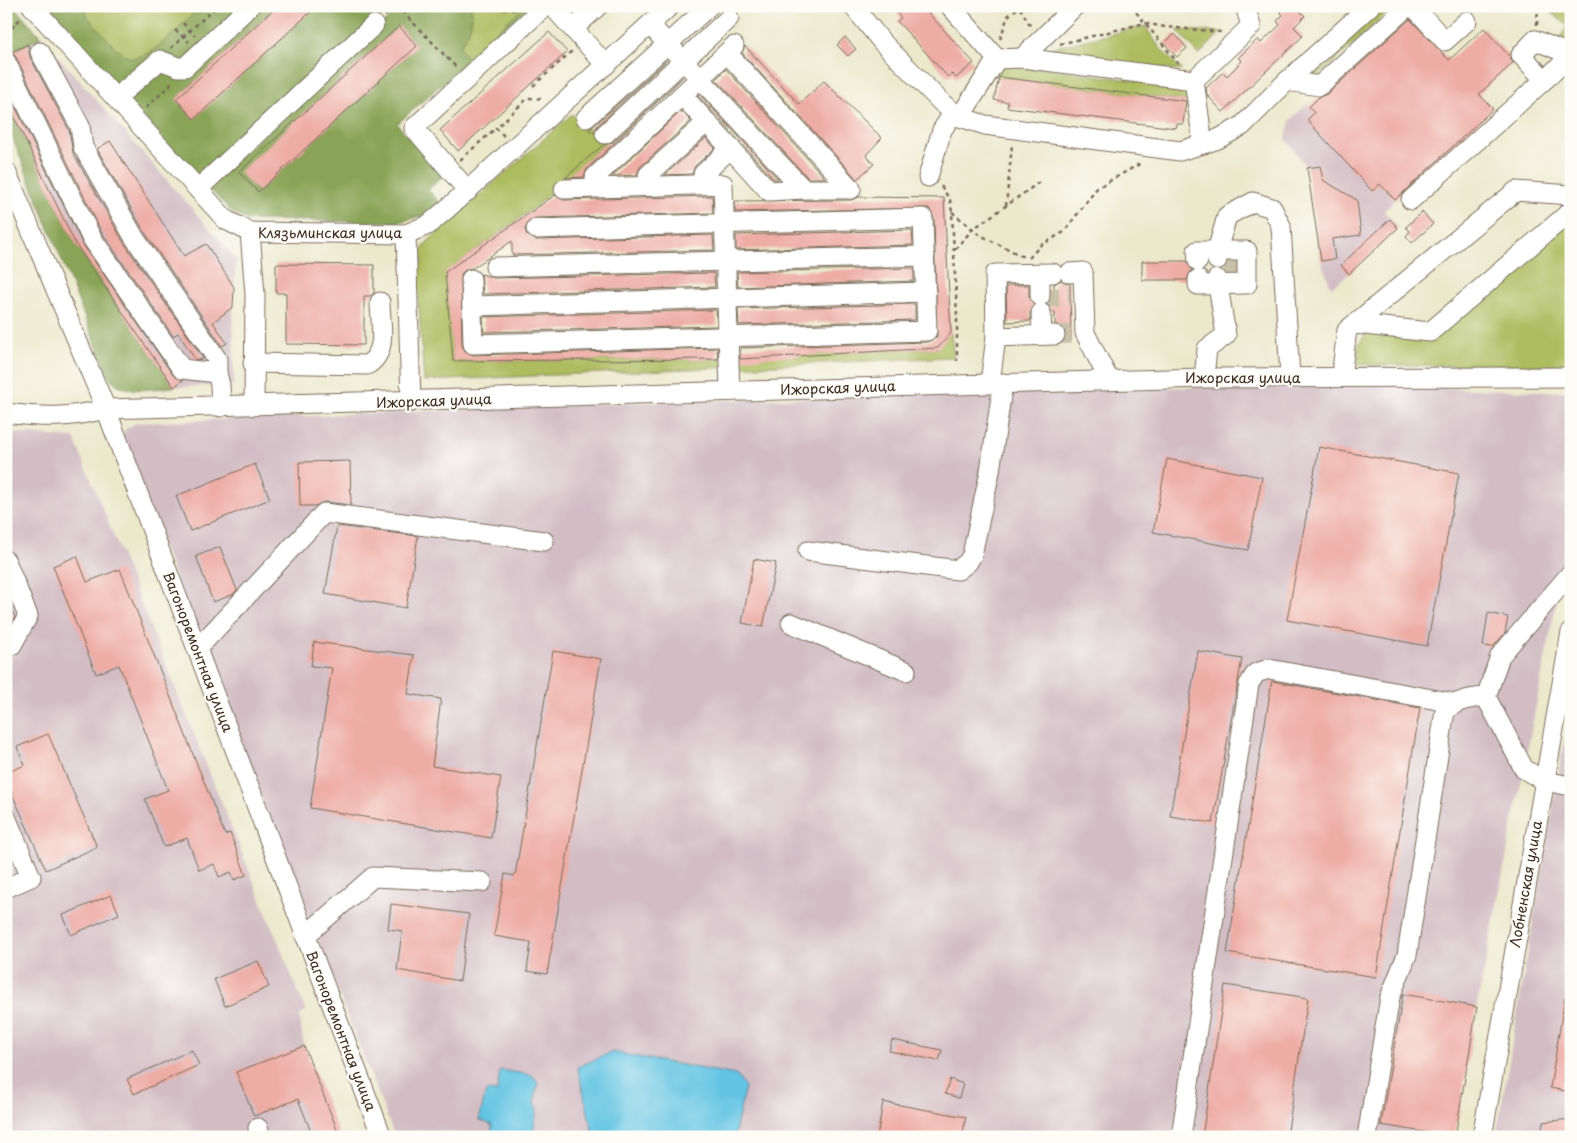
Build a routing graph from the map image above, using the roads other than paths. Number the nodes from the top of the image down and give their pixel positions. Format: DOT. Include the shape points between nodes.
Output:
graph roads {
  1 [pos="250,6"];
  2 [pos="598,6"];
  3 [pos="670,6"];
  4 [pos="709,6"];
  5 [pos="853,6"];
  6 [pos="950,6"];
  7 [pos="1075,6"];
  8 [pos="1245,6"];
  9 [pos="1408,6"];
  10 [pos="1413,6"];
  11 [pos="31,9"];
  12 [pos="545,9"];
  13 [pos="1362,9"];
  14 [pos="728,18"];
  15 [pos="1467,21"];
  16 [pos="374,25"];
  17 [pos="650,25"];
  18 [pos="579,34"];
  19 [pos="667,44"];
  20 [pos="40,52"];
  21 [pos="1571,55"];
  22 [pos="1022,58"];
  23 [pos="997,59"];
  24 [pos="6,62"];
  25 [pos="683,62"];
  26 [pos="606,65"];
  27 [pos="699,79"];
  28 [pos="1544,79"];
  29 [pos="1194,80"];
  30 [pos="1287,81"];
  31 [pos="682,95"];
  32 [pos="116,98"];
  33 [pos="957,115"];
  34 [pos="586,118"];
  35 [pos="707,122"];
  36 [pos="604,134"];
  37 [pos="1203,144"];
  38 [pos="83,147"];
  39 [pos="731,148"];
  40 [pos="54,162"];
  41 [pos="6,171"];
  42 [pos="703,174"];
  43 [pos="648,175"];
  44 [pos="595,177"];
  45 [pos="928,177"];
  46 [pos="198,189"];
  47 [pos="564,189"];
  48 [pos="803,189"];
  49 [pos="468,191"];
  50 [pos="1571,195"];
  51 [pos="1411,200"];
  52 [pos="1571,211"];
  53 [pos="724,224"];
  54 [pos="536,229"];
  55 [pos="250,232"];
  56 [pos="406,234"];
  57 [pos="925,256"];
  58 [pos="1225,256"];
  59 [pos="1198,261"];
  60 [pos="726,262"];
  61 [pos="495,267"];
  62 [pos="471,279"];
  63 [pos="1198,279"];
  64 [pos="1226,282"];
  65 [pos="926,292"];
  66 [pos="727,298"];
  67 [pos="380,302"];
  68 [pos="1062,305"];
  69 [pos="472,306"];
  70 [pos="1355,324"];
  71 [pos="728,337"];
  72 [pos="996,337"];
  73 [pos="253,363"];
  74 [pos="217,373"];
  75 [pos="1290,377"];
  76 [pos="1341,377"];
  77 [pos="1571,377"];
  78 [pos="1204,378"];
  79 [pos="1109,380"];
  80 [pos="996,383"];
  81 [pos="730,391"];
  82 [pos="411,402"];
  83 [pos="254,406"];
  84 [pos="220,407"];
  85 [pos="106,409"];
  86 [pos="6,413"];
  87 [pos="544,541"];
  88 [pos="808,551"];
  89 [pos="6,561"];
  90 [pos="1571,573"];
  91 [pos="791,623"];
  92 [pos="1571,632"];
  93 [pos="6,648"];
  94 [pos="197,649"];
  95 [pos="906,671"];
  96 [pos="1486,697"];
  97 [pos="1454,703"];
  98 [pos="1544,781"];
  99 [pos="1571,786"];
  100 [pos="6,817"];
  101 [pos="482,882"];
  102 [pos="6,888"];
  103 [pos="305,936"];
  104 [pos="382,1137"];
  105 [pos="1182,1137"];
  106 [pos="1367,1137"];
  107 [pos="1482,1137"];
  1 -- 32 [label="street" via="185,67 165,62"];
  2 -- 18 [label="street"];
  3 -- 17 [label="street, Клязьминская улица"];
  4 -- 19 [label="street"];
  5 -- 33 [label="street" via="882,42"];
  6 -- 23 [label="street"];
  7 -- 22 [label="street"];
  8 -- 29 [label="street" via="1251,26"];
  9 -- 30 [label="street" via="1319,86"];
  10 -- 15 [label="street" via="1445,41"];
  11 -- 32 [label="street, Клязьминская улица"];
  12 -- 18 [label="street"];
  12 -- 49 [label="street" via="414,128"];
  13 -- 30 [label="street"];
  14 -- 25 [label="street"];
  16 -- 46 [label="street"];
  17 -- 19 [label="street"];
  17 -- 26 [label="street, Клязьминская улица"];
  18 -- 26 [label="street"];
  19 -- 25 [label="street"];
  19 -- 34 [label="street"];
  20 -- 38 [label="street" via="80,126"];
  21 -- 28 [label="street"];
  21 -- 28 [label="street" via="1535,40 1521,55"];
  22 -- 23 [label="street"];
  22 -- 29 [label="street"];
  23 -- 33 [label="street"];
  24 -- 40 [label="street"];
  25 -- 27 [label="street"];
  25 -- 36 [label="street"];
  26 -- 49 [label="street, Клязьминская улица"];
  27 -- 31 [label="street"];
  27 -- 48 [label="street"];
  27 -- 48 [label="street" via="731,49 851,189"];
  28 -- 51 [label="street"];
  29 -- 37 [label="street"];
  30 -- 37 [label="street" via="1242,126"];
  31 -- 35 [label="street"];
  31 -- 44 [label="street"];
  32 -- 46 [label="street, Клязьминская улица"];
  33 -- 37 [label="street" via="985,125 1180,151"];
  33 -- 45 [label="street" via="942,130"];
  35 -- 39 [label="street"];
  35 -- 43 [label="street"];
  38 -- 40 [label="street"];
  38 -- 74 [label="street" via="134,237 217,359"];
  39 -- 42 [label="street"];
  39 -- 48 [label="street" via="770,191"];
  40 -- 74 [label="street" via="91,238 182,369"];
  41 -- 85 [label="street, Вагоноремонтная улица"];
  46 -- 55 [label="street, Клязьминская улица" via="226,220"];
  47 -- 53 [label="street" via="723,184"];
  49 -- 56 [label="street, Клязьминская улица" via="428,225"];
  50 -- 70 [label="street" via="1516,190"];
  52 -- 70 [label="street" via="1430,332"];
  53 -- 54 [label="street"];
  53 -- 57 [label="street" via="923,218"];
  53 -- 60 [label="street"];
  55 -- 56 [label="street, Клязьминская улица"];
  55 -- 73 [label="street" via="255,294"];
  56 -- 82 [label="street"];
  57 -- 60 [label="street"];
  57 -- 65 [label="street"];
  58 -- 59 [label="street" via="1197,251"];
  58 -- 64 [label="street" via="1247,251 1247,284"];
  58 -- 75 [label="street" via="1227,216 1253,202 1272,208 1281,226"];
  60 -- 61 [label="street"];
  60 -- 66 [label="street"];
  62 -- 69 [label="street"];
  63 -- 64 [label="street" via="1198,285"];
  64 -- 78 [label="street" via="1226,335 1207,349"];
  65 -- 66 [label="street"];
  65 -- 71 [label="street" via="927,331"];
  66 -- 69 [label="street"];
  66 -- 71 [label="street"];
  67 -- 73 [label="street" via="382,347 377,359 367,365"];
  68 -- 72 [label="street"];
  68 -- 72 [label="street" via="995,274"];
  68 -- 79 [label="street"];
  69 -- 71 [label="street" via="473,344"];
  70 -- 76 [label="street" via="1347,330"];
  71 -- 81 [label="street"];
  72 -- 80 [label="street"];
  73 -- 83 [label="street"];
  74 -- 84 [label="street"];
  75 -- 76 [label="street, Ижорская улица"];
  75 -- 78 [label="street, Ижорская улица"];
  76 -- 77 [label="street, Ижорская улица"];
  78 -- 79 [label="street, Ижорская улица"];
  79 -- 80 [label="street, Ижорская улица"];
  80 -- 81 [label="street, Ижорская улица"];
  80 -- 88 [label="street" via="990,471 968,562 958,570"];
  81 -- 82 [label="street, Ижорская улица"];
  82 -- 83 [label="street, Ижорская улица"];
  83 -- 84 [label="street, Ижорская улица"];
  84 -- 85 [label="street, Ижорская улица"];
  85 -- 86 [label="street, Ижорская улица" via="71,417 40,418"];
  85 -- 94 [label="street, Вагоноремонтная улица"];
  87 -- 94 [label="street" via="324,513"];
  89 -- 93 [label="street" via="28,616 12,645"];
  90 -- 96 [label="street" via="1500,656"];
  91 -- 95 [label="street"];
  92 -- 98 [label="street, Лобненская улица"];
  94 -- 103 [label="street, Вагоноремонтная улица"];
  96 -- 97 [label="street"];
  96 -- 98 [label="street" via="1524,769"];
  97 -- 105 [label="street" via="1269,669 1256,673 1249,684"];
  97 -- 106 [label="street" via="1445,711 1407,954 1390,997"];
  98 -- 99 [label="street"];
  98 -- 107 [label="street, Лобненская улица"];
  100 -- 102 [label="street" via="30,877"];
  101 -- 103 [label="street" via="374,877"];
  103 -- 104 [label="street, Вагоноремонтная улица"];
}
